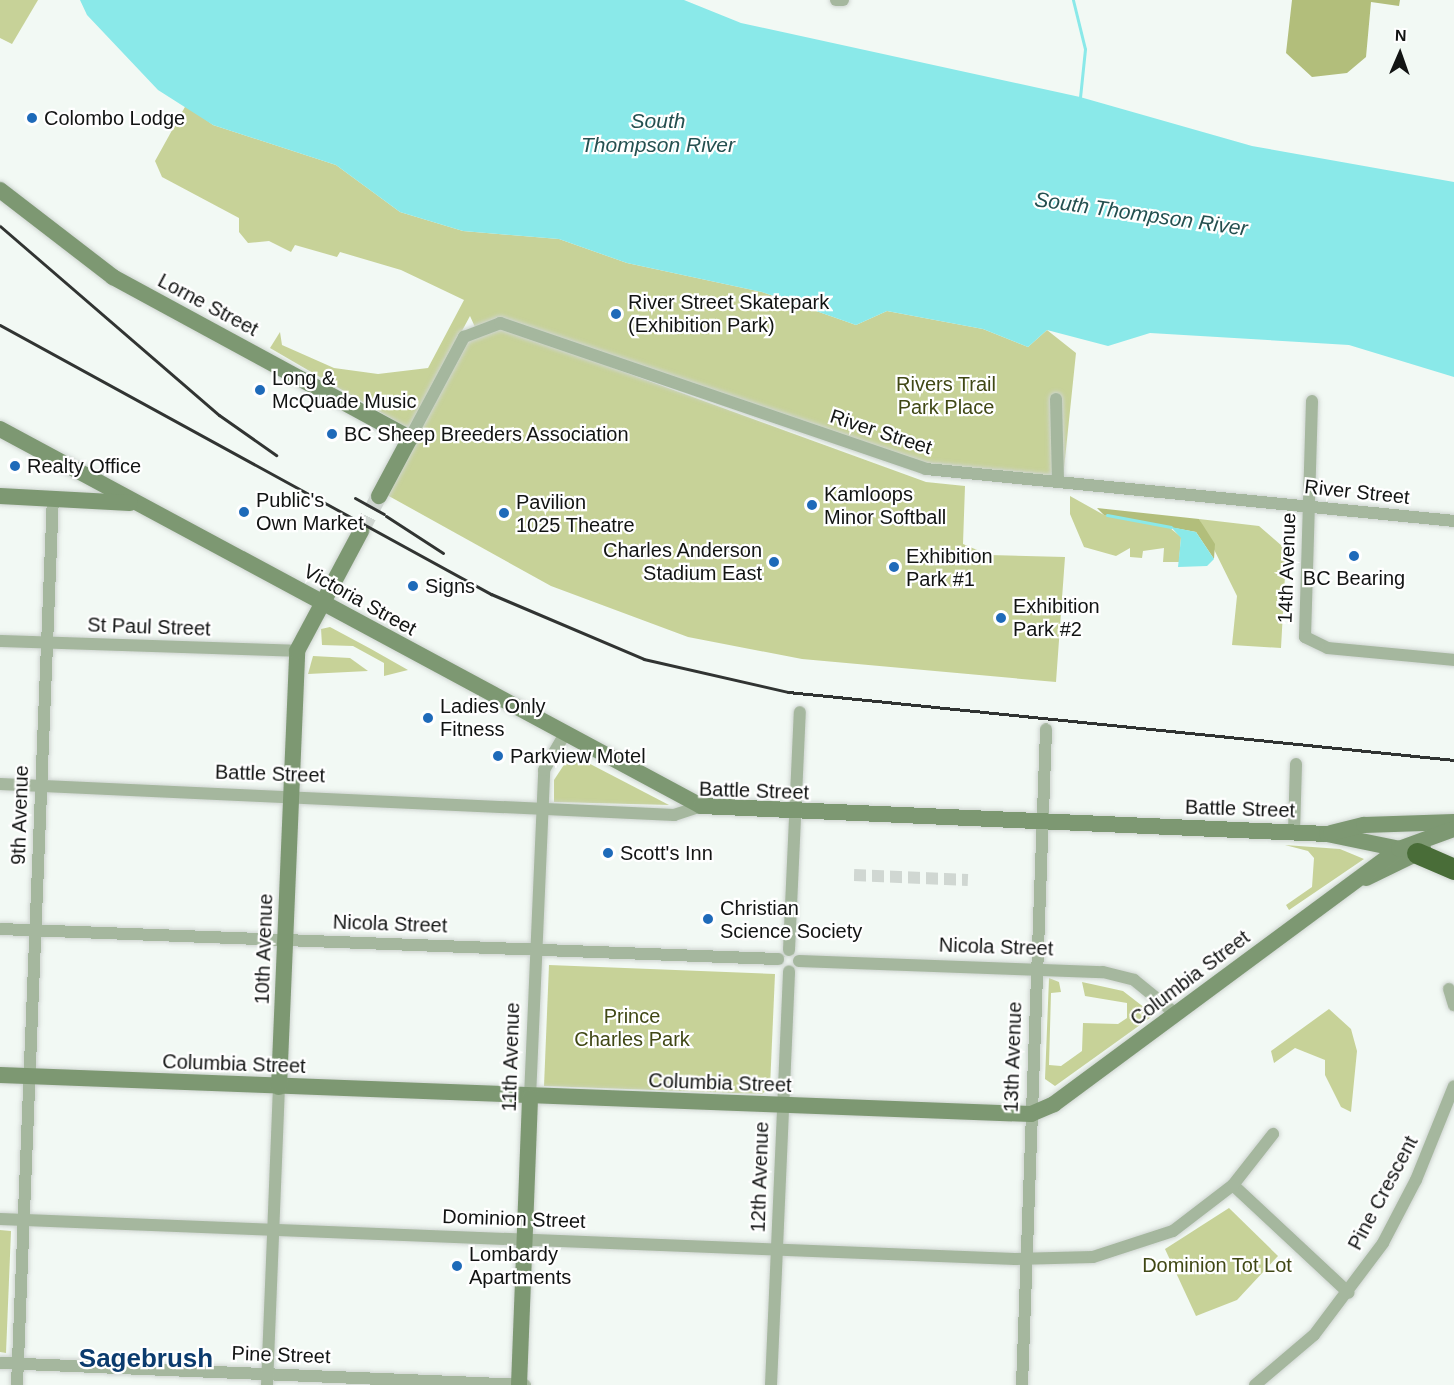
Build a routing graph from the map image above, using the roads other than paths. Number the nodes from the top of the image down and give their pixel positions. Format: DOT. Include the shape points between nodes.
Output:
graph roads {
  1 [pos="836,0"];
  2 [pos="843,0"];
  3 [pos="0,190"];
  4 [pos="1056,399"];
  5 [pos="1312,402"];
  6 [pos="0,429"];
  7 [pos="410,438"];
  8 [pos="1058,480"];
  9 [pos="0,496"];
  10 [pos="379,496"];
  11 [pos="52,498"];
  12 [pos="134,503"];
  13 [pos="1308,506"];
  14 [pos="1454,521"];
  15 [pos="361,531"];
  16 [pos="322,603"];
  17 [pos="0,641"];
  18 [pos="46,643"];
  19 [pos="297,651"];
  20 [pos="1454,660"];
  21 [pos="800,712"];
  22 [pos="1046,729"];
  23 [pos="564,736"];
  24 [pos="1296,764"];
  25 [pos="0,784"];
  26 [pos="40,786"];
  27 [pos="291,796"];
  28 [pos="544,806"];
  29 [pos="701,806"];
  30 [pos="796,813"];
  31 [pos="1044,822"];
  32 [pos="1454,822"];
  33 [pos="1454,829"];
  34 [pos="1294,832"];
  35 [pos="1327,834"];
  36 [pos="1454,840"];
  37 [pos="1408,851"];
  38 [pos="1454,869"];
  39 [pos="0,929"];
  40 [pos="35,930"];
  41 [pos="285,939"];
  42 [pos="536,949"];
  43 [pos="789,950"];
  44 [pos="778,959"];
  45 [pos="799,961"];
  46 [pos="1035,968"];
  47 [pos="789,971"];
  48 [pos="1449,989"];
  49 [pos="1454,1005"];
  50 [pos="1177,1015"];
  51 [pos="0,1075"];
  52 [pos="29,1076"];
  53 [pos="1454,1086"];
  54 [pos="279,1087"];
  55 [pos="530,1096"];
  56 [pos="783,1107"];
  57 [pos="1031,1114"];
  58 [pos="1273,1134"];
  59 [pos="1233,1185"];
  60 [pos="0,1218"];
  61 [pos="23,1219"];
  62 [pos="274,1230"];
  63 [pos="524,1238"];
  64 [pos="777,1250"];
  65 [pos="1026,1260"];
  66 [pos="1349,1293"];
  67 [pos="0,1363"];
  68 [pos="18,1364"];
  69 [pos="268,1380"];
  70 [pos="17,1385"];
  71 [pos="519,1385"];
  72 [pos="525,1385"];
  73 [pos="771,1385"];
  74 [pos="1022,1385"];
  75 [pos="1255,1385"];
  1 -- 2 [label="street"];
  3 -- 7 [label="main road, Lorne Street" via="113,277"];
  4 -- 8 [label="street"];
  5 -- 13 [label="street, 14th Avenue"];
  6 -- 12 [label="main road, Victoria Street"];
  7 -- 8 [label="street, River Street" via="464,338 500,323 926,469"];
  7 -- 10 [label="main road"];
  8 -- 13 [label="street, River Street"];
  9 -- 11 [label="main road"];
  11 -- 12 [label="main road"];
  11 -- 18 [label="street, 9th Avenue"];
  12 -- 16 [label="main road, Victoria Street"];
  13 -- 14 [label="street, River Street"];
  13 -- 20 [label="street, 14th Avenue" via="1303,629 1308,641 1328,648"];
  15 -- 16 [label="main road, 10th Avenue"];
  16 -- 19 [label="main road, 10th Avenue"];
  16 -- 23 [label="main road, Victoria Street"];
  17 -- 18 [label="street, St Paul Street"];
  18 -- 19 [label="street, St Paul Street"];
  18 -- 26 [label="street, 9th Avenue"];
  19 -- 27 [label="main road, 10th Avenue"];
  21 -- 30 [label="street"];
  22 -- 31 [label="street, 13th Avenue"];
  23 -- 28 [label="street, 11th Avenue" via="544,771"];
  23 -- 29 [label="main road, Victoria Street"];
  24 -- 34 [label="street"];
  25 -- 26 [label="street, Battle Street"];
  26 -- 27 [label="street, Battle Street"];
  26 -- 40 [label="street, 9th Avenue"];
  27 -- 28 [label="street, Battle Street"];
  27 -- 41 [label="main road, 10th Avenue"];
  28 -- 29 [label="street, Battle Street" via="674,815"];
  28 -- 42 [label="street, 11th Avenue"];
  29 -- 30 [label="main road, Battle Street"];
  30 -- 31 [label="main road, Battle Street"];
  30 -- 43 [label="street"];
  31 -- 34 [label="main road, Battle Street"];
  31 -- 46 [label="street, 13th Avenue"];
  32 -- 35 [label="main road" via="1364,825"];
  33 -- 37 [label="main road"];
  34 -- 35 [label="main road, Battle Street"];
  35 -- 37 [label="main road, Battle Street"];
  36 -- 37 [label="main road"];
  37 -- 38 [label="highway"];
  37 -- 50 [label="main road, Columbia Street" via="1363,879"];
  39 -- 40 [label="street, Nicola Street"];
  40 -- 41 [label="street, Nicola Street"];
  40 -- 52 [label="street, 9th Avenue"];
  41 -- 42 [label="street, Nicola Street"];
  41 -- 54 [label="main road, 10th Avenue"];
  42 -- 44 [label="street, Nicola Street"];
  42 -- 55 [label="street, 11th Avenue"];
  43 -- 44 [label="street"];
  43 -- 45 [label="street"];
  44 -- 47 [label="street"];
  45 -- 46 [label="street, Nicola Street"];
  45 -- 47 [label="street"];
  46 -- 50 [label="street, Nicola Street" via="1125,977"];
  46 -- 57 [label="street, 13th Avenue"];
  47 -- 56 [label="street, 12th Avenue"];
  48 -- 49 [label="street"];
  50 -- 57 [label="main road, Columbia Street" via="1054,1104"];
  51 -- 52 [label="main road, Columbia Street"];
  52 -- 54 [label="main road, Columbia Street"];
  52 -- 61 [label="street, 9th Avenue"];
  53 -- 66 [label="street, Pine Crescent" via="1416,1180"];
  54 -- 55 [label="main road, Columbia Street"];
  54 -- 62 [label="street, 10th Avenue"];
  55 -- 56 [label="main road, Columbia Street"];
  55 -- 63 [label="main road, 11th Avenue"];
  56 -- 57 [label="main road, Columbia Street"];
  56 -- 64 [label="street, 12th Avenue"];
  57 -- 65 [label="street, 13th Avenue"];
  58 -- 59 [label="street, Dominion Street"];
  59 -- 65 [label="street, Dominion Street" via="1173,1231 1135,1247 1093,1257"];
  59 -- 66 [label="street"];
  60 -- 61 [label="street, Dominion Street"];
  61 -- 62 [label="street, Dominion Street"];
  61 -- 68 [label="street, 9th Avenue"];
  62 -- 63 [label="street, Dominion Street"];
  62 -- 69 [label="street, 10th Avenue"];
  63 -- 64 [label="street, Dominion Street"];
  63 -- 71 [label="main road, 11th Avenue"];
  64 -- 65 [label="street, Dominion Street"];
  64 -- 73 [label="street, 12th Avenue"];
  65 -- 74 [label="street, 13th Avenue"];
  66 -- 75 [label="street, Pine Crescent" via="1314,1335"];
  67 -- 68 [label="street, Pine Street"];
  68 -- 69 [label="street, Pine Street"];
  68 -- 70 [label="street, 9th Avenue"];
  69 -- 71 [label="street, Pine Street"];
  71 -- 72 [label="street, Pine Street"];
}
